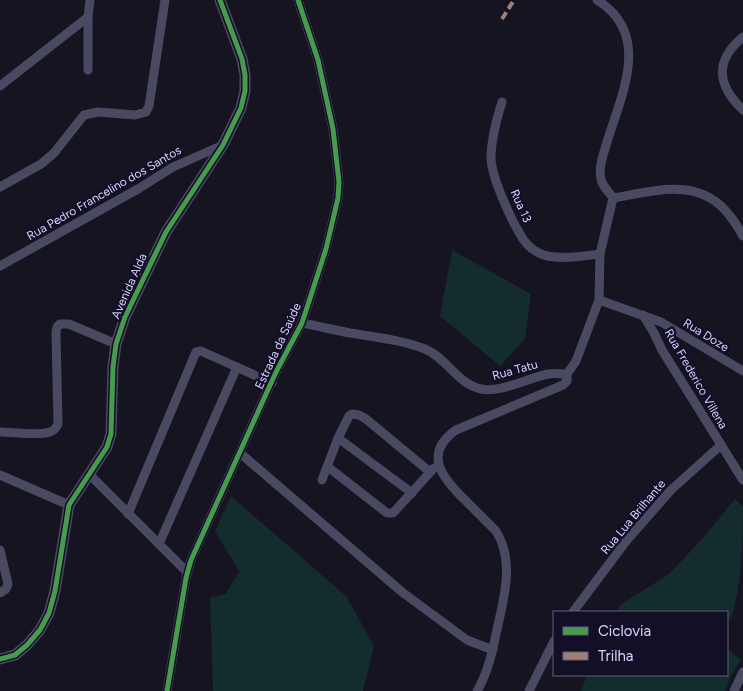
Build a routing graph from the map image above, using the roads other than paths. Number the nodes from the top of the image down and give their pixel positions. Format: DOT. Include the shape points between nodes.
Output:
graph roads {
  1 [pos="90,0"];
  2 [pos="165,0"];
  3 [pos="220,0"];
  4 [pos="298,0"];
  5 [pos="597,0"];
  6 [pos="88,17"];
  7 [pos="743,37"];
  8 [pos="88,70"];
  9 [pos="0,86"];
  10 [pos="502,102"];
  11 [pos="743,110"];
  12 [pos="222,145"];
  13 [pos="0,187"];
  14 [pos="613,198"];
  15 [pos="743,236"];
  16 [pos="600,254"];
  17 [pos="0,266"];
  18 [pos="599,300"];
  19 [pos="644,316"];
  20 [pos="302,323"];
  21 [pos="116,344"];
  22 [pos="237,367"];
  23 [pos="743,372"];
  24 [pos="567,374"];
  25 [pos="272,383"];
  26 [pos="0,432"];
  27 [pos="338,438"];
  28 [pos="720,445"];
  29 [pos="240,453"];
  30 [pos="438,465"];
  31 [pos="328,466"];
  32 [pos="430,472"];
  33 [pos="89,474"];
  34 [pos="0,475"];
  35 [pos="322,480"];
  36 [pos="743,480"];
  37 [pos="412,493"];
  38 [pos="69,505"];
  39 [pos="128,514"];
  40 [pos="159,544"];
  41 [pos="0,550"];
  42 [pos="187,572"];
  43 [pos="0,593"];
  44 [pos="574,611"];
  45 [pos="553,643"];
  46 [pos="493,650"];
  47 [pos="0,660"];
  48 [pos="743,672"];
  49 [pos="167,691"];
  50 [pos="477,691"];
  51 [pos="529,691"];
  52 [pos="734,691"];
  1 -- 6 [label="street"];
  2 -- 13 [label="street" via="146,112 136,115 98,112 84,115 54,154"];
  3 -- 12 [label="street, Avenida Alda" via="235,37 245,75 242,108"];
  4 -- 20 [label="street, Estrada da Saúde" via="318,60 333,129 340,182 326,249"];
  5 -- 14 [label="street" via="614,13 624,26 629,41 627,75 600,170 604,186"];
  6 -- 8 [label="street"];
  6 -- 9 [label="street"];
  7 -- 11 [label="street" via="728,52 722,73 728,94"];
  10 -- 16 [label="street, Rua 13" via="494,125 491,161 520,236 541,254 578,257"];
  12 -- 17 [label="street, Rua Pedro Francelino dos Santos" via="173,167"];
  12 -- 21 [label="street, Avenida Alda" via="166,232"];
  14 -- 15 [label="street" via="666,189 701,193 729,215"];
  14 -- 16 [label="street"];
  16 -- 18 [label="street"];
  18 -- 19 [label="street, Rua Doze"];
  18 -- 24 [label="street" via="576,361"];
  19 -- 23 [label="street, Rua Doze" via="661,322"];
  19 -- 28 [label="street, Rua Frederico Villena"];
  20 -- 24 [label="street, Rua Tatu" via="428,350 471,386 481,389 548,374"];
  20 -- 25 [label="street, Estrada da Saúde"];
  21 -- 26 [label="street" via="69,324 60,324 56,333 56,429 43,433"];
  21 -- 33 [label="street, Avenida Alda" via="111,434 107,447"];
  22 -- 25 [label="street"];
  22 -- 39 [label="street" via="201,351 196,352"];
  22 -- 40 [label="street"];
  24 -- 30 [label="street" via="563,385 451,434 440,445"];
  25 -- 29 [label="street, Estrada da Saúde"];
  27 -- 31 [label="street"];
  27 -- 32 [label="street" via="349,416 359,415"];
  27 -- 37 [label="street"];
  28 -- 36 [label="street, Rua Frederico Villena"];
  28 -- 44 [label="street, Rua Lua Brilhante" via="671,490 627,540"];
  29 -- 42 [label="street, Estrada da Saúde"];
  29 -- 46 [label="street" via="402,592 467,640"];
  30 -- 32 [label="street"];
  30 -- 46 [label="street" via="449,484 501,540 507,570 506,589"];
  31 -- 35 [label="street"];
  31 -- 37 [label="street" via="387,513 393,513"];
  32 -- 37 [label="street"];
  33 -- 38 [label="street, Avenida Alda"];
  33 -- 39 [label="street"];
  34 -- 38 [label="street"];
  38 -- 47 [label="street, Avenida Alda" via="55,591 40,630 15,654"];
  39 -- 40 [label="street"];
  40 -- 42 [label="street"];
  41 -- 43 [label="street" via="8,584"];
  42 -- 49 [label="street, Estrada da Saúde"];
  45 -- 51 [label="street"];
  46 -- 50 [label="street" via="485,678"];
  48 -- 52 [label="street"];
}
